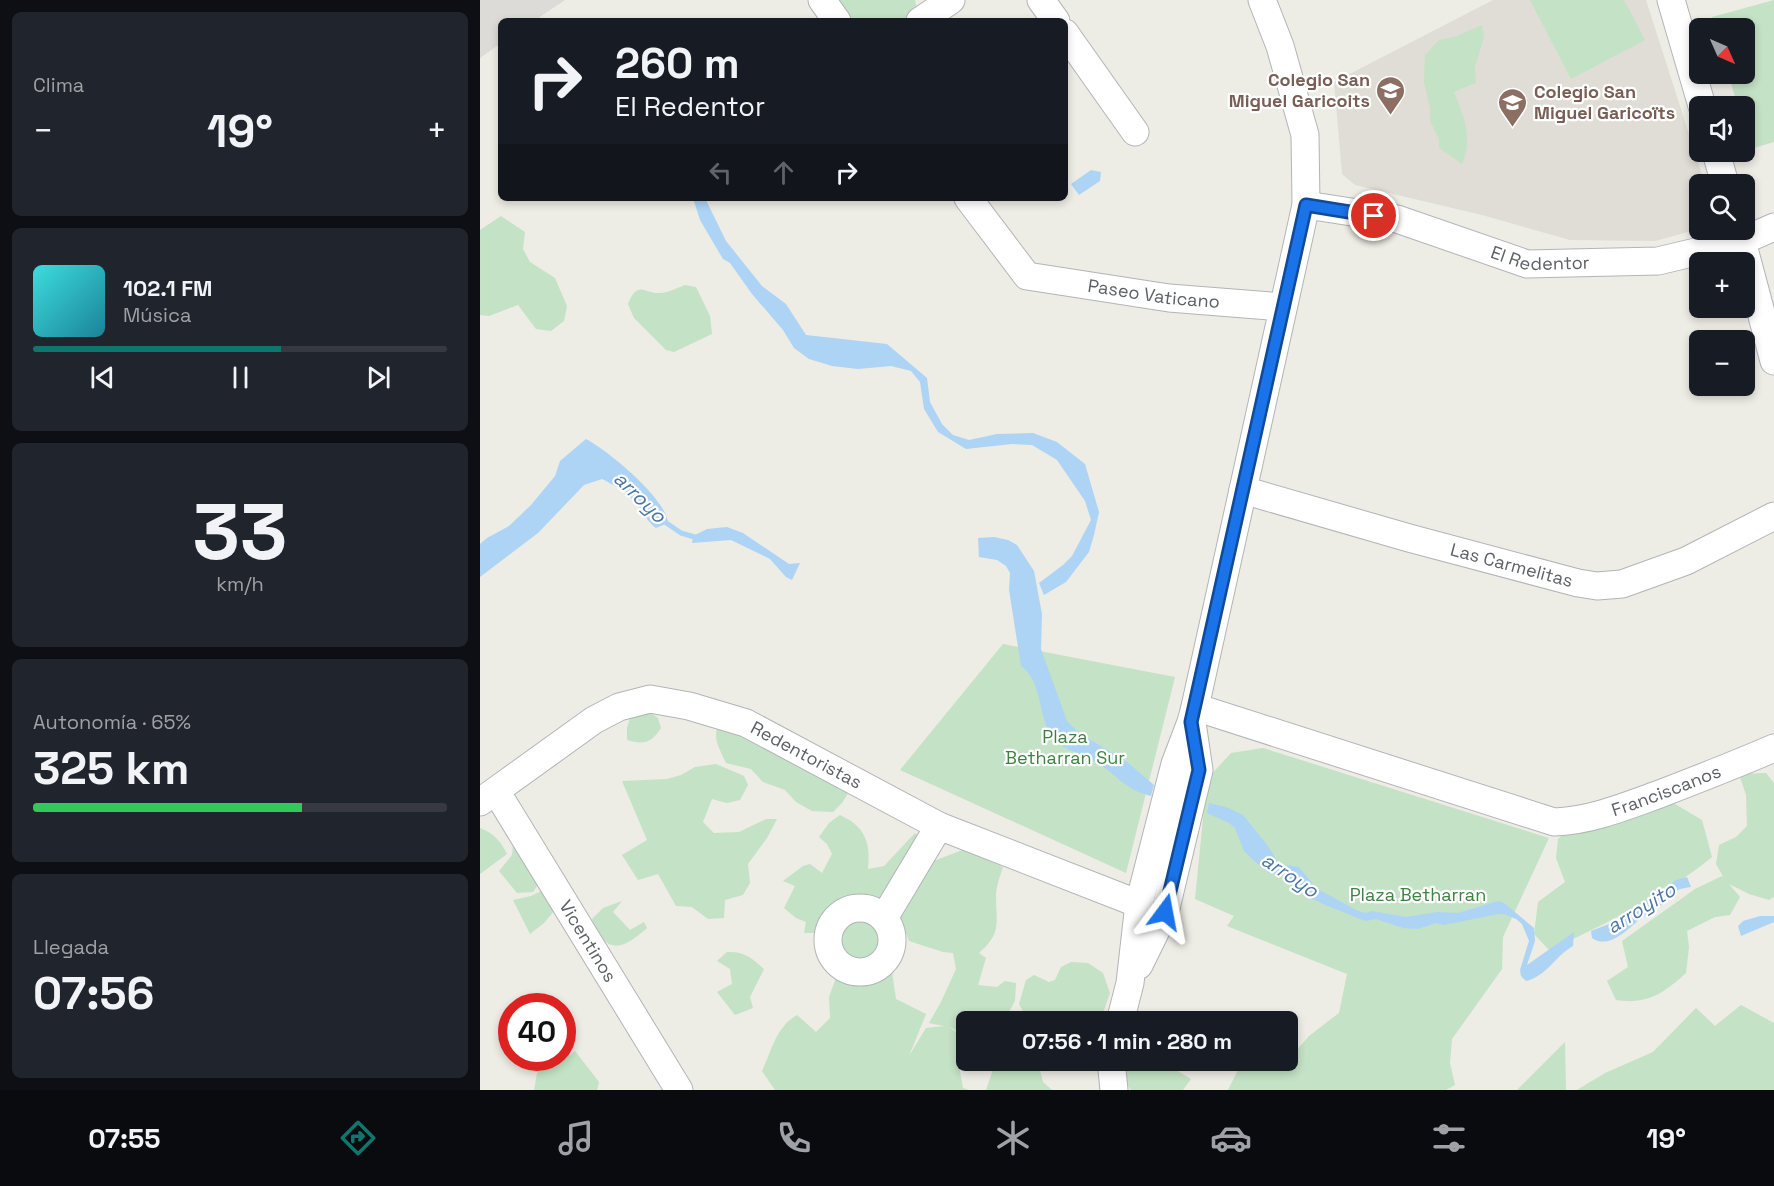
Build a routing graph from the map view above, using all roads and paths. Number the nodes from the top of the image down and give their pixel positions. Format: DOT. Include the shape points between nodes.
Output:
graph roads {
  1 [pos="822,0"];
  2 [pos="951,0"];
  3 [pos="1041,0"];
  4 [pos="1262,0"];
  5 [pos="1671,0"];
  6 [pos="835,18"];
  7 [pos="924,18"];
  8 [pos="1054,18"];
  9 [pos="1068,37"];
  10 [pos="1699,96"];
  11 [pos="1135,132"];
  12 [pos="970,201"];
  13 [pos="1306,205"];
  14 [pos="1774,226"];
  15 [pos="1755,232"];
  16 [pos="1728,240"];
  17 [pos="1742,240"];
  18 [pos="1283,307"];
  19 [pos="1774,361"];
  20 [pos="1243,490"];
  21 [pos="1774,516"];
  22 [pos="1193,715"];
  23 [pos="1774,748"];
  24 [pos="488,796"];
  25 [pos="939,826"];
  26 [pos="1139,904"];
  27 [pos="884,918"];
  28 [pos="1130,983"];
  29 [pos="1123,1011"];
  30 [pos="1112,1071"];
  31 [pos="678,1090"];
  32 [pos="1113,1090"];
  1 -- 6 [label="street"];
  2 -- 7 [label="street"];
  3 -- 8 [label="street"];
  4 -- 13 [label="street" via="1280,46 1305,135"];
  5 -- 10 [label="street"];
  9 -- 11 [label="street"];
  12 -- 18 [label="street, Paseo Vaticano" via="1027,276 1169,298"];
  13 -- 16 [label="street, El Redentor" via="1397,219 1527,264 1658,261"];
  13 -- 18 [label="street"];
  14 -- 15 [label="street, El Redentor"];
  17 -- 19 [label="street"];
  18 -- 20 [label="street"];
  20 -- 21 [label="street, Las Carmelitas" via="1597,586 1622,585 1686,561"];
  20 -- 22 [label="street"];
  22 -- 23 [label="street, Franciscanos" via="1554,822 1621,807"];
  22 -- 26 [label="street" via="1175,764"];
  22 -- 28 [label="street" via="1199,770 1194,792 1165,912"];
  24 -- 25 [label="street, Redentoristas" via="594,720 619,707 650,699 746,723"];
  24 -- 31 [label="street, Vicentinos"];
  25 -- 26 [label="street, Redentoristas"];
  25 -- 27 [label="street"];
  26 -- 28 [label="street"];
  28 -- 29 [label="street"];
  30 -- 32 [label="street"];
}
